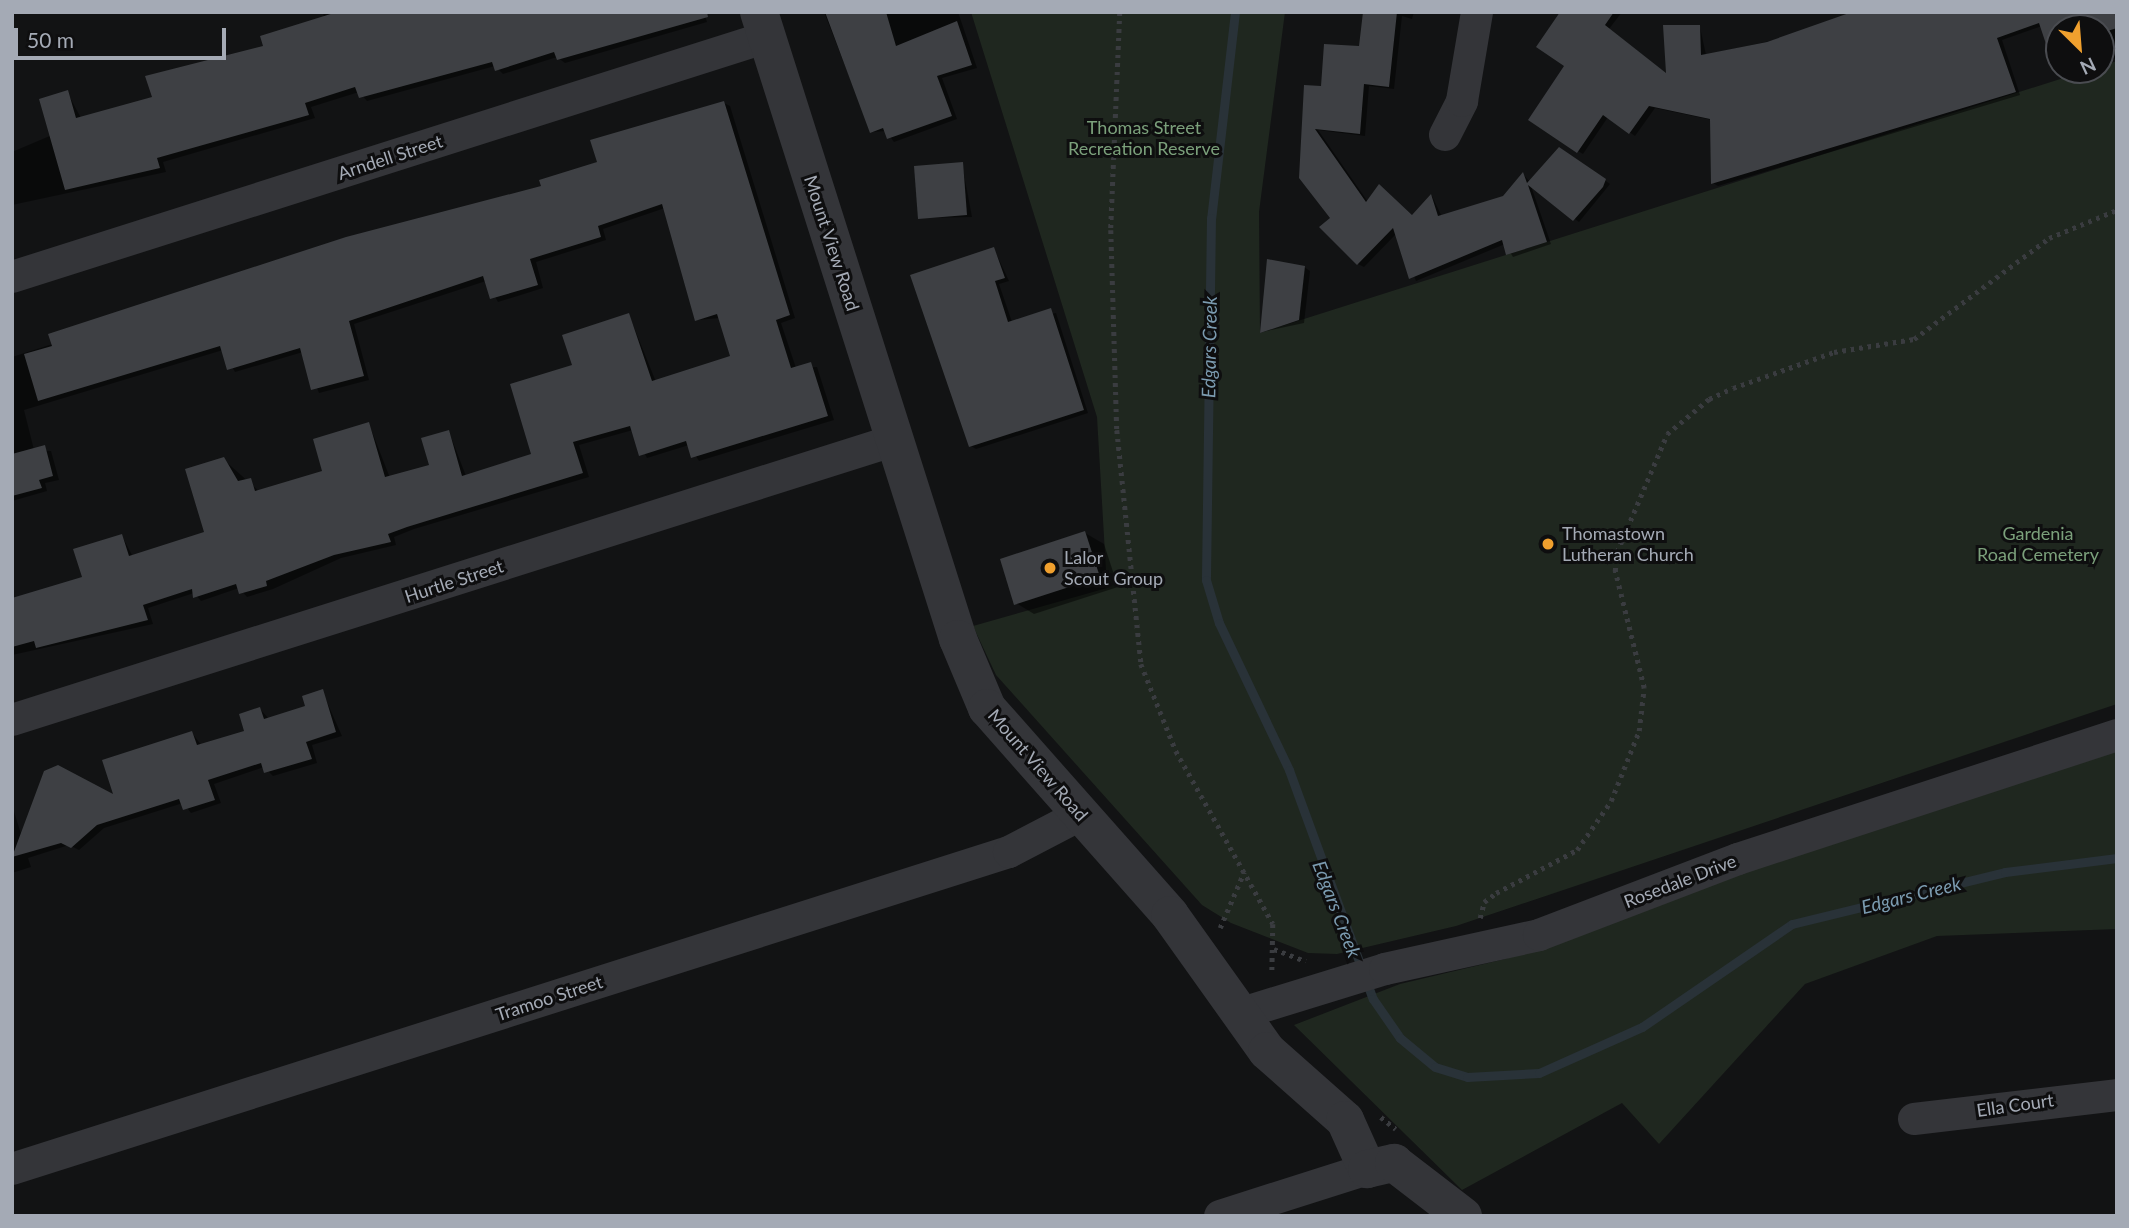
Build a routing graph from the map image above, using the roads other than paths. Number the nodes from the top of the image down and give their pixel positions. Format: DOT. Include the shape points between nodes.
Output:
graph roads {
  1 [pos="1477,12"];
  2 [pos="763,25"];
  3 [pos="1445,135"];
  4 [pos="12,278"];
  5 [pos="895,440"];
  6 [pos="12,720"];
  7 [pos="2117,735"];
  8 [pos="1080,814"];
  9 [pos="1239,1014"];
  10 [pos="2117,1096"];
  11 [pos="1914,1119"];
  12 [pos="12,1169"];
  13 [pos="1367,1169"];
  14 [pos="1220,1216"];
  15 [pos="1464,1216"];
  1 -- 3 [label="street" via="1462,102"];
  2 -- 4 [label="street, Arndell Street"];
  2 -- 5 [label="street, Mount View Road"];
  5 -- 6 [label="street, Hurtle Street"];
  5 -- 8 [label="street, Mount View Road" via="975,684 997,723"];
  7 -- 9 [label="street, Rosedale Drive" via="1738,859 1539,934 1385,969"];
  8 -- 9 [label="street, Mount View Road" via="1199,954"];
  8 -- 12 [label="street, Tramoo Street" via="1009,852"];
  9 -- 13 [label="street, Mount View Road" via="1267,1051 1345,1121"];
  10 -- 11 [label="street, Ella Court"];
  13 -- 14 [label="street"];
  13 -- 15 [label="street" via="1394,1163"];
}
